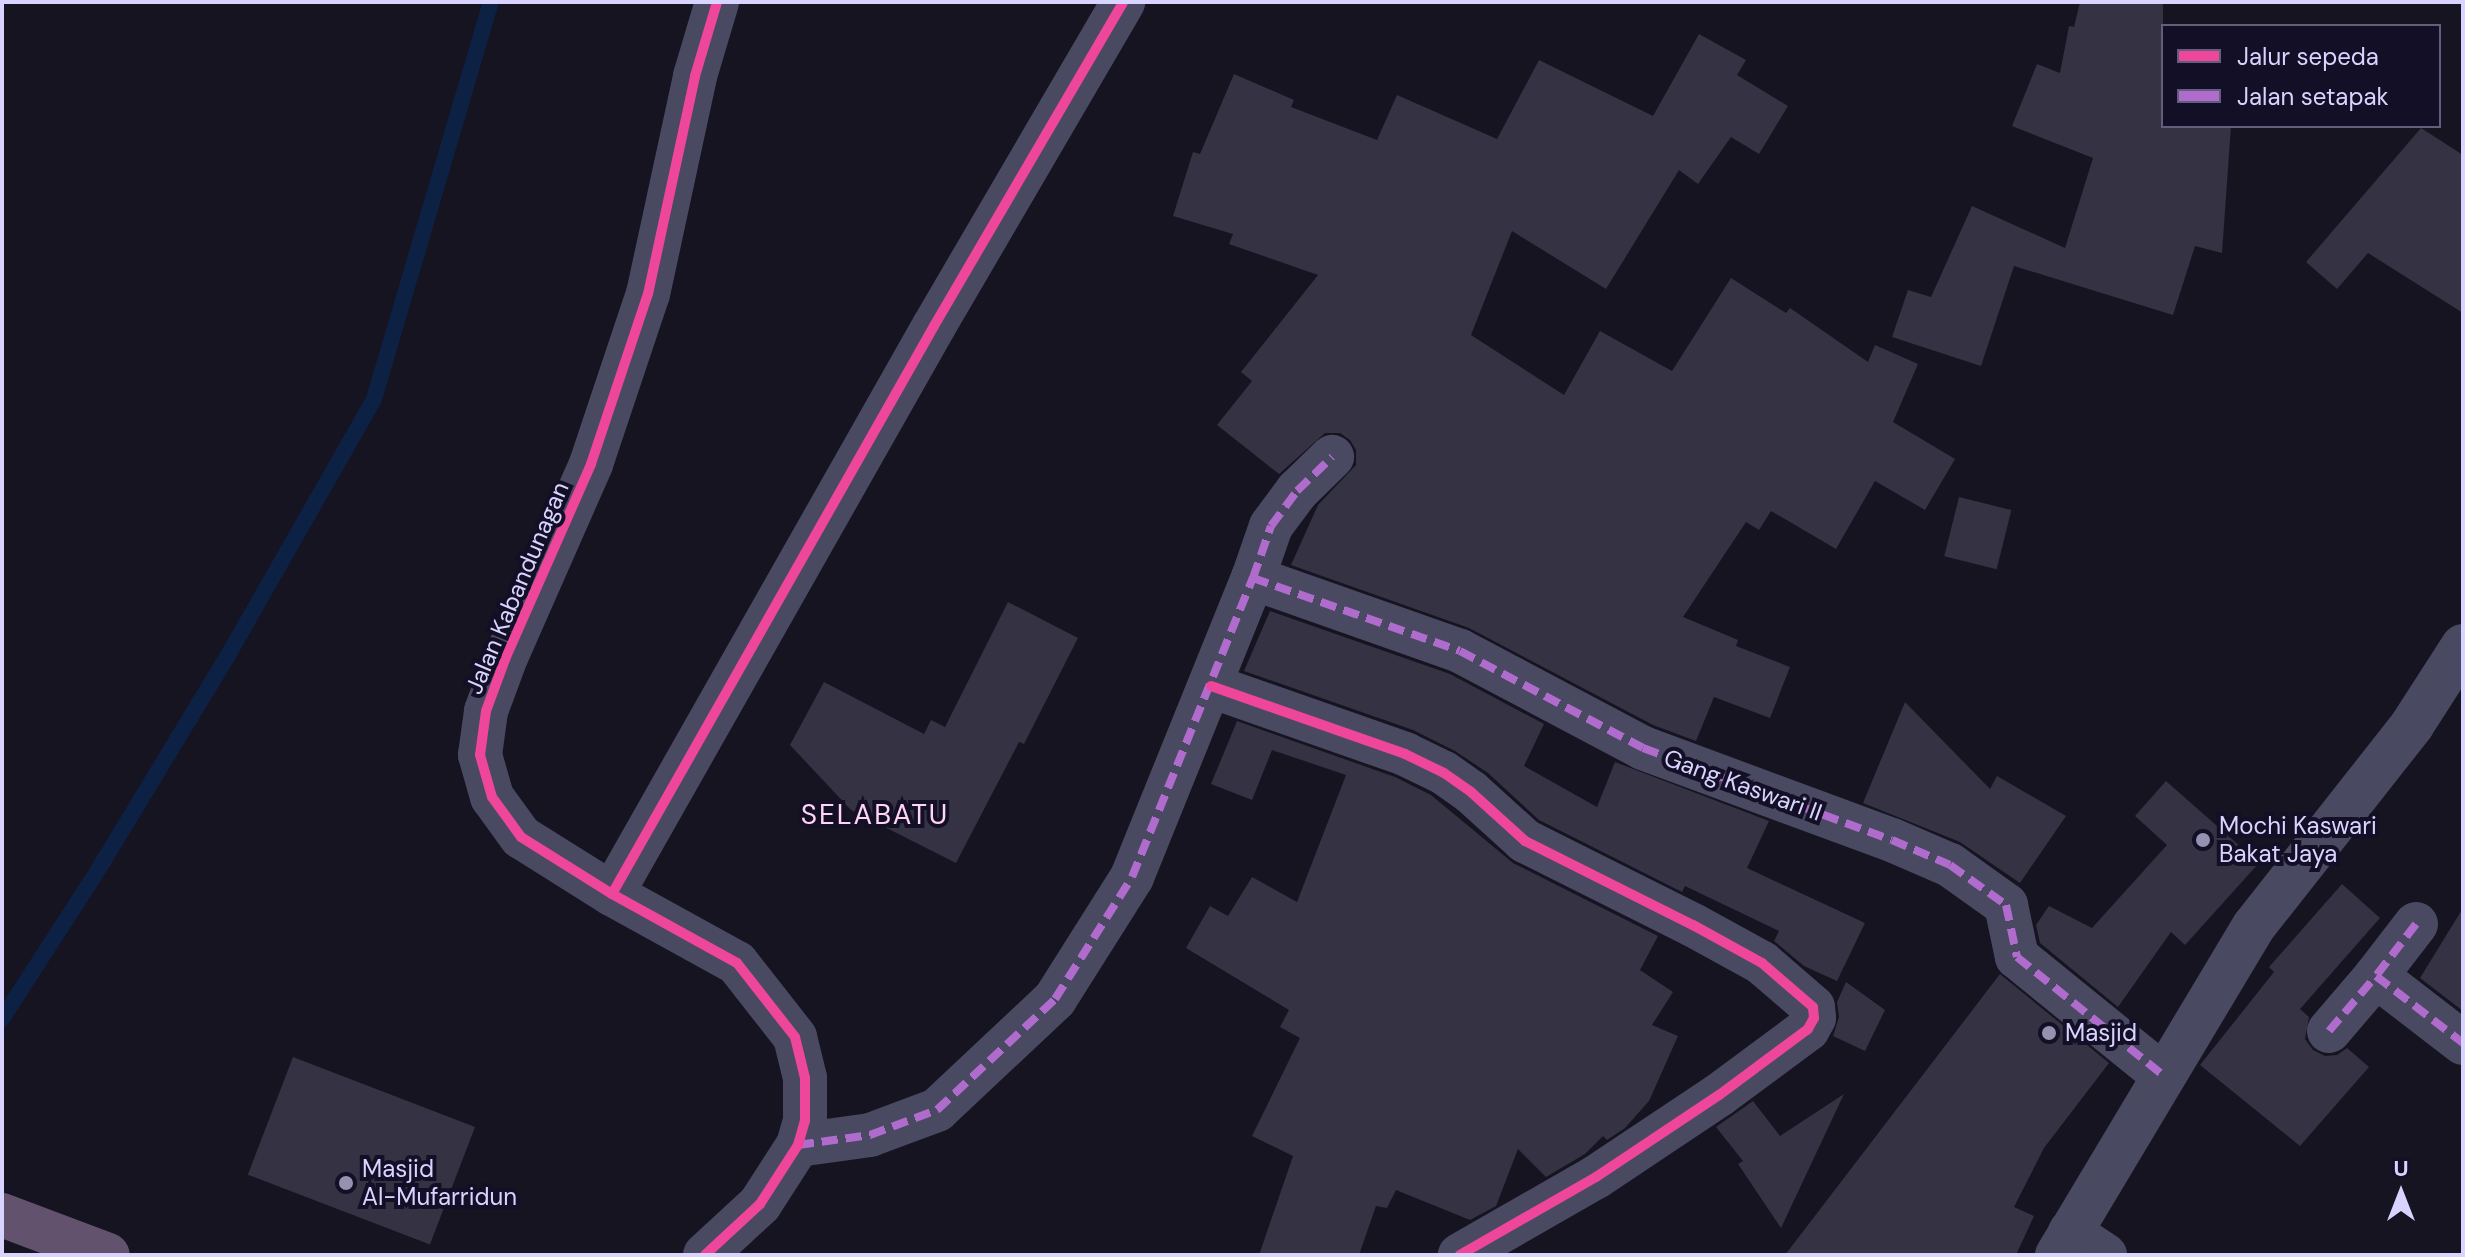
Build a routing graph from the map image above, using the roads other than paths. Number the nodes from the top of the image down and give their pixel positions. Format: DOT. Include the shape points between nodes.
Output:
graph roads {
  1 [pos="717,2"];
  2 [pos="1123,2"];
  3 [pos="1332,457"];
  4 [pos="1253,578"];
  5 [pos="2463,646"];
  6 [pos="1211,686"];
  7 [pos="612,894"];
  8 [pos="2416,924"];
  9 [pos="2376,976"];
  10 [pos="2329,1031"];
  11 [pos="2463,1043"];
  12 [pos="2164,1076"];
  13 [pos="798,1145"];
  14 [pos="2,1215"];
  15 [pos="2078,1247"];
  16 [pos="108,1255"];
  17 [pos="705,1255"];
  18 [pos="1460,1255"];
  1 -- 7 [label="street, Jalan Kabandunagan" via="695,76 648,294 591,464 486,711 480,755 492,797 521,837"];
  2 -- 7 [label="street"];
  3 -- 4 [label="street" via="1282,509"];
  4 -- 6 [label="street"];
  4 -- 12 [label="street, Gang Kaswari II" via="1460,651 1643,748 1950,865 2006,905 2017,957"];
  5 -- 12 [label="street" via="2412,725 2254,926"];
  6 -- 13 [label="street" via="1132,877 1055,999 937,1110 870,1135"];
  6 -- 18 [label="street" via="1405,754 1444,773 1525,841 1762,963 1813,1007 1808,1029 1719,1095 1596,1177"];
  7 -- 13 [label="street, Jalan Kabandunagan" via="737,963 770,1003 795,1037 805,1078 805,1121"];
  8 -- 9 [label="street"];
  9 -- 10 [label="street"];
  9 -- 11 [label="street"];
  12 -- 15 [label="street"];
  13 -- 17 [label="street, Jalan Kabandunagan" via="760,1204"];
  14 -- 16 [label="highway"];
}
